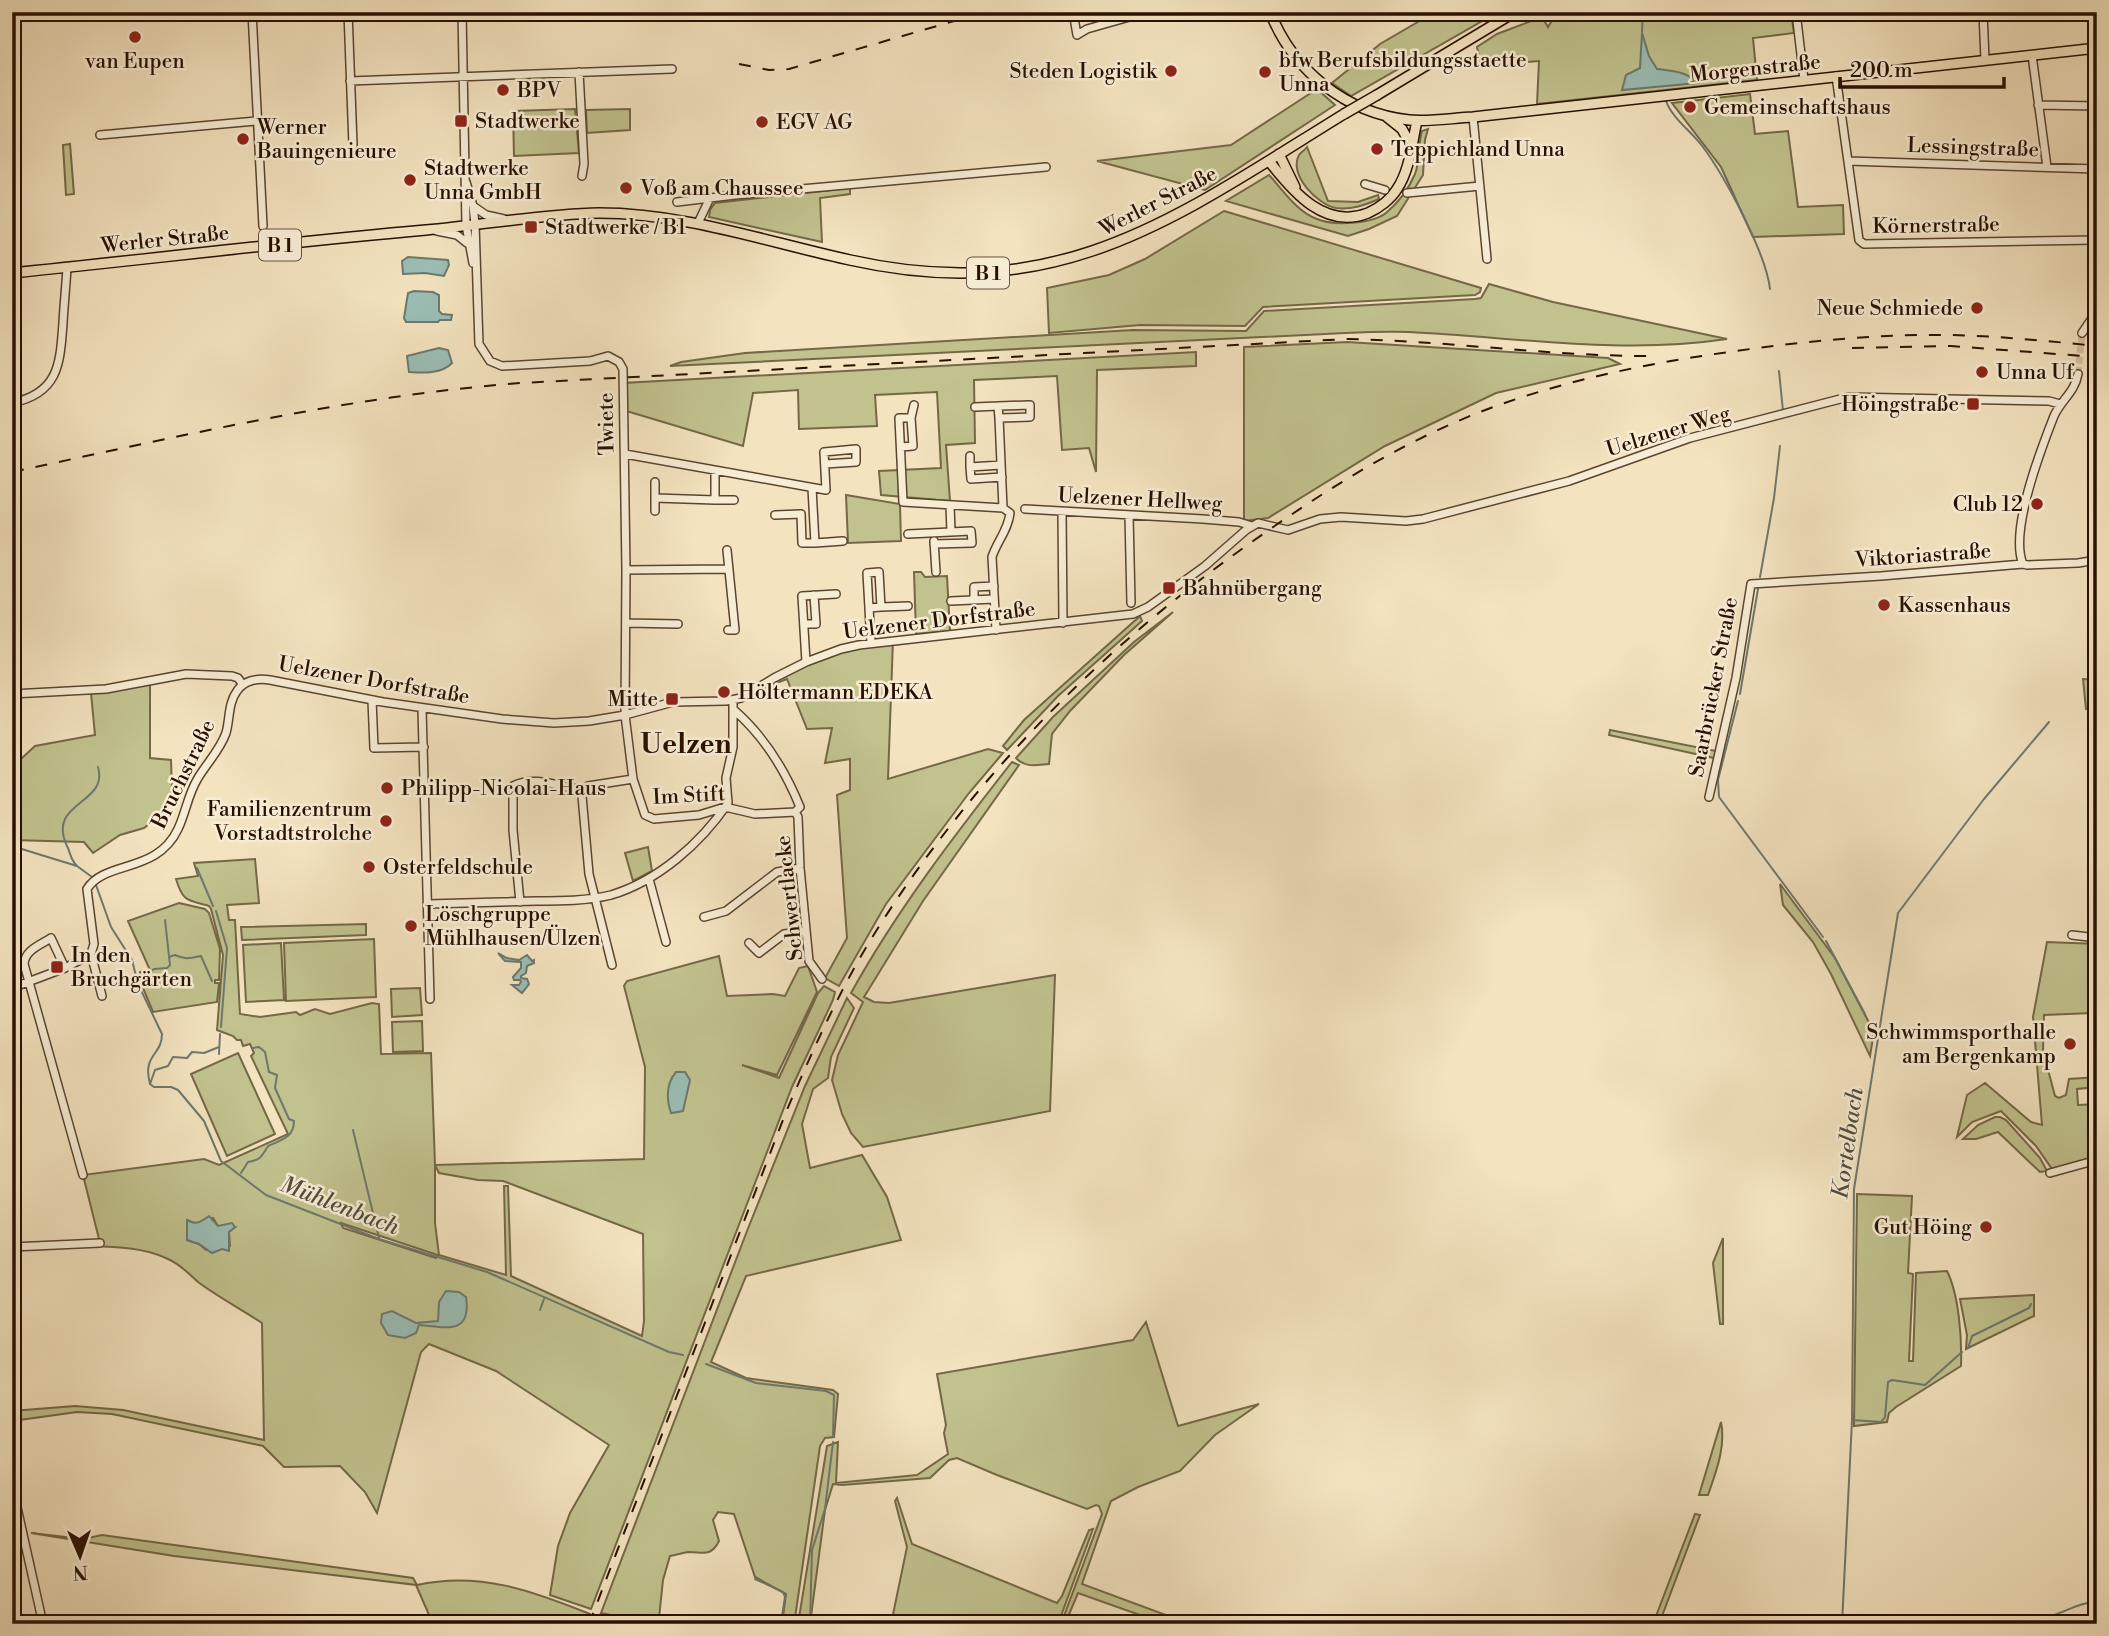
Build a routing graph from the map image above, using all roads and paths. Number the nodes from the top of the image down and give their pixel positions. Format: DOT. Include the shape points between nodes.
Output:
graph roads {
  1 [pos="252,12"];
  2 [pos="348,12"];
  3 [pos="462,12"];
  4 [pos="1073,12"];
  5 [pos="1147,12"];
  6 [pos="1270,12"];
  7 [pos="1515,12"];
  8 [pos="1796,12"];
  9 [pos="1983,12"];
  10 [pos="2097,48"];
  11 [pos="2032,55"];
  12 [pos="1985,60"];
  13 [pos="672,69"];
  14 [pos="579,72"];
  15 [pos="463,75"];
  16 [pos="1836,76"];
  17 [pos="1804,80"];
  18 [pos="351,81"];
  19 [pos="2038,105"];
  20 [pos="2097,106"];
  21 [pos="1385,116"];
  22 [pos="1474,117"];
  23 [pos="1412,120"];
  24 [pos="257,121"];
  25 [pos="100,135"];
  26 [pos="1407,138"];
  27 [pos="353,145"];
  28 [pos="1279,155"];
  29 [pos="1848,160"];
  30 [pos="1269,161"];
  31 [pos="1407,162"];
  32 [pos="1046,167"];
  33 [pos="2047,167"];
  34 [pos="2097,169"];
  35 [pos="582,176"];
  36 [pos="466,182"];
  37 [pos="1365,184"];
  38 [pos="1480,186"];
  39 [pos="1385,190"];
  40 [pos="1297,192"];
  41 [pos="1407,194"];
  42 [pos="710,198"];
  43 [pos="677,202"];
  44 [pos="473,206"];
  45 [pos="507,220"];
  46 [pos="698,223"];
  47 [pos="470,225"];
  48 [pos="263,226"];
  49 [pos="430,229"];
  50 [pos="2097,240"];
  51 [pos="468,244"];
  52 [pos="1487,259"];
  53 [pos="67,267"];
  54 [pos="475,270"];
  55 [pos="12,273"];
  56 [pos="2097,311"];
  57 [pos="2082,333"];
  58 [pos="2078,374"];
  59 [pos="12,403"];
  60 [pos="2060,404"];
  61 [pos="914,405"];
  62 [pos="998,406"];
  63 [pos="975,407"];
  64 [pos="911,418"];
  65 [pos="999,418"];
  66 [pos="913,446"];
  67 [pos="923,446"];
  68 [pos="901,447"];
  69 [pos="625,454"];
  70 [pos="970,456"];
  71 [pos="825,464"];
  72 [pos="1001,465"];
  73 [pos="970,467"];
  74 [pos="715,470"];
  75 [pos="1002,477"];
  76 [pos="655,482"];
  77 [pos="812,488"];
  78 [pos="655,498"];
  79 [pos="734,499"];
  80 [pos="715,500"];
  81 [pos="950,505"];
  82 [pos="1003,508"];
  83 [pos="1025,509"];
  84 [pos="655,512"];
  85 [pos="1062,512"];
  86 [pos="813,513"];
  87 [pos="801,514"];
  88 [pos="1129,514"];
  89 [pos="775,515"];
  90 [pos="1252,526"];
  91 [pos="951,532"];
  92 [pos="933,533"];
  93 [pos="908,534"];
  94 [pos="842,541"];
  95 [pos="815,543"];
  96 [pos="934,544"];
  97 [pos="727,550"];
  98 [pos="2097,560"];
  99 [pos="2023,564"];
  100 [pos="728,569"];
  101 [pos="626,570"];
  102 [pos="936,572"];
  103 [pos="1751,584"];
  104 [pos="994,586"];
  105 [pos="836,594"];
  106 [pos="814,595"];
  107 [pos="995,599"];
  108 [pos="974,600"];
  109 [pos="951,601"];
  110 [pos="1131,603"];
  111 [pos="908,606"];
  112 [pos="881,607"];
  113 [pos="869,608"];
  114 [pos="626,623"];
  115 [pos="1063,623"];
  116 [pos="678,624"];
  117 [pos="804,624"];
  118 [pos="996,629"];
  119 [pos="734,630"];
  120 [pos="871,643"];
  121 [pos="806,662"];
  122 [pos="243,685"];
  123 [pos="12,694"];
  124 [pos="372,700"];
  125 [pos="733,700"];
  126 [pos="422,709"];
  127 [pos="734,710"];
  128 [pos="625,715"];
  129 [pos="424,747"];
  130 [pos="632,779"];
  131 [pos="583,790"];
  132 [pos="1709,797"];
  133 [pos="725,807"];
  134 [pos="795,812"];
  135 [pos="800,868"];
  136 [pos="649,878"];
  137 [pos="594,898"];
  138 [pos="520,902"];
  139 [pos="428,904"];
  140 [pos="704,917"];
  141 [pos="806,931"];
  142 [pos="2072,935"];
  143 [pos="2097,938"];
  144 [pos="666,942"];
  145 [pos="749,943"];
  146 [pos="91,954"];
  147 [pos="612,965"];
  148 [pos="65,968"];
  149 [pos="822,979"];
  150 [pos="31,981"];
  151 [pos="12,988"];
  152 [pos="102,996"];
  153 [pos="430,999"];
  154 [pos="2097,1160"];
  155 [pos="2050,1173"];
  156 [pos="83,1175"];
  157 [pos="100,1243"];
  158 [pos="12,1248"];
  159 [pos="12,1485"];
  160 [pos="43,1624"];
  1 -- 24 [label="street"];
  2 -- 18 [label="street"];
  3 -- 15 [label="street"];
  4 -- 5 [label="street" via="1077,35"];
  6 -- 21 [label="main road" via="1290,49 1316,79 1345,99"];
  7 -- 28 [label="main road, Werler Straße / B 1, bridge"];
  8 -- 17 [label="street"];
  9 -- 12 [label="street"];
  10 -- 11 [label="main road, Morgenstraße"];
  11 -- 12 [label="main road, Morgenstraße"];
  11 -- 19 [label="street"];
  12 -- 16 [label="main road, Morgenstraße"];
  13 -- 14 [label="street"];
  14 -- 15 [label="street"];
  14 -- 35 [label="street"];
  15 -- 18 [label="street"];
  15 -- 36 [label="street"];
  16 -- 17 [label="main road, Morgenstraße"];
  16 -- 29 [label="street, Körnerstraße"];
  17 -- 22 [label="main road, Morgenstraße"];
  18 -- 27 [label="street"];
  19 -- 20 [label="street"];
  19 -- 33 [label="street"];
  21 -- 23 [label="main road, Morgenstraße"];
  21 -- 26 [label="main road"];
  22 -- 23 [label="main road, Morgenstraße"];
  22 -- 38 [label="street"];
  23 -- 26 [label="main road"];
  23 -- 31 [label="main road"];
  24 -- 25 [label="street"];
  24 -- 48 [label="street"];
  26 -- 31 [label="main road"];
  28 -- 30 [label="main road, Werler Straße / B 1"];
  28 -- 40 [label="main road"];
  29 -- 33 [label="street, Lessingstraße"];
  29 -- 50 [label="street, Körnerstraße" via="1859,240 1864,244"];
  30 -- 40 [label="main road"];
  30 -- 46 [label="main road, Werler Straße / B 1" via="1138,235 1083,256 996,272 906,270"];
  31 -- 40 [label="main road" via="1398,189 1365,214 1332,216 1314,208"];
  32 -- 42 [label="street"];
  33 -- 34 [label="street, Lessingstraße"];
  36 -- 44 [label="street"];
  36 -- 47 [label="street"];
  37 -- 39 [label="street"];
  38 -- 41 [label="street"];
  38 -- 52 [label="street"];
  42 -- 43 [label="street"];
  42 -- 46 [label="street"];
  44 -- 45 [label="street"];
  44 -- 47 [label="street"];
  45 -- 46 [label="main road, Werler Straße / B 1" via="619,214"];
  45 -- 47 [label="main road, Werler Straße / B 1"];
  47 -- 49 [label="main road, Werler Straße / B 1"];
  47 -- 51 [label="street, Twiete"];
  47 -- 54 [label="street, Twiete"];
  49 -- 51 [label="street" via="457,235"];
  49 -- 53 [label="main road, Werler Straße / B 1"];
  51 -- 54 [label="street, Twiete"];
  53 -- 55 [label="main road, Werler Straße / B 1"];
  53 -- 59 [label="street" via="57,371 37,395"];
  54 -- 69 [label="street, Twiete" via="479,344 490,361 510,367 608,356 619,362 623,369"];
  56 -- 57 [label="street"];
  58 -- 60 [label="street" via="2073,390"];
  60 -- 90 [label="street, Uelzener Weg" via="1848,397 1690,438 1569,481 1436,517 1406,521 1331,518 1291,530"];
  60 -- 99 [label="street" via="2023,513"];
  61 -- 64 [label="street"];
  62 -- 63 [label="street"];
  62 -- 65 [label="street"];
  62 -- 65 [label="street" via="1030,405 1030,417"];
  64 -- 66 [label="street"];
  64 -- 68 [label="street" via="900,418"];
  65 -- 72 [label="street"];
  66 -- 67 [label="street"];
  66 -- 68 [label="street"];
  68 -- 81 [label="street" via="903,502"];
  69 -- 74 [label="street"];
  69 -- 101 [label="street, Twiete"];
  70 -- 73 [label="street"];
  71 -- 71 [label="street" via="856,462 856,450 824,452"];
  71 -- 77 [label="street" via="826,490"];
  72 -- 73 [label="street"];
  72 -- 75 [label="street"];
  73 -- 75 [label="street" via="971,479"];
  74 -- 77 [label="street"];
  74 -- 80 [label="street"];
  75 -- 82 [label="street"];
  76 -- 78 [label="street"];
  77 -- 86 [label="street"];
  78 -- 80 [label="street"];
  78 -- 84 [label="street"];
  79 -- 80 [label="street"];
  81 -- 82 [label="street"];
  81 -- 91 [label="street"];
  82 -- 104 [label="street" via="1010,513 1009,524 992,557"];
  83 -- 85 [label="street, Uelzener Hellweg"];
  85 -- 88 [label="street, Uelzener Hellweg"];
  85 -- 115 [label="street"];
  86 -- 87 [label="street"];
  86 -- 95 [label="street"];
  87 -- 89 [label="street"];
  87 -- 95 [label="street" via="802,543"];
  88 -- 90 [label="street, Uelzener Hellweg"];
  88 -- 110 [label="street"];
  90 -- 115 [label="street, Uelzener Dorfstraße" via="1144,610"];
  91 -- 92 [label="street"];
  91 -- 96 [label="street" via="971,531 972,543"];
  92 -- 93 [label="street"];
  92 -- 96 [label="street"];
  94 -- 95 [label="street"];
  96 -- 102 [label="street"];
  97 -- 100 [label="street"];
  98 -- 99 [label="street, Viktoriastraße"];
  99 -- 103 [label="street, Viktoriastraße"];
  100 -- 101 [label="street"];
  100 -- 119 [label="street"];
  101 -- 114 [label="street, Twiete"];
  103 -- 132 [label="street, Saarbrücker Straße"];
  104 -- 107 [label="street"];
  104 -- 108 [label="street" via="974,587"];
  105 -- 106 [label="street"];
  106 -- 117 [label="street" via="802,596"];
  106 -- 117 [label="street" via="816,624"];
  107 -- 108 [label="street"];
  107 -- 118 [label="street"];
  108 -- 109 [label="street"];
  111 -- 112 [label="street"];
  112 -- 113 [label="street"];
  112 -- 113 [label="street" via="879,572 867,573"];
  113 -- 120 [label="street"];
  114 -- 116 [label="street"];
  114 -- 128 [label="street, Twiete"];
  115 -- 118 [label="street, Uelzener Dorfstraße"];
  117 -- 121 [label="street"];
  118 -- 120 [label="street, Uelzener Dorfstraße"];
  120 -- 121 [label="street, Uelzener Dorfstraße"];
  121 -- 125 [label="street, Uelzener Dorfstraße"];
  122 -- 123 [label="street" via="232,676 186,674 106,689"];
  122 -- 124 [label="street, Uelzener Dorfstraße" via="256,679 271,680"];
  122 -- 146 [label="street, Bruchstraße" via="232,701 227,730 197,779 170,842 156,855 100,877 87,889"];
  124 -- 126 [label="street, Uelzener Dorfstraße"];
  124 -- 129 [label="street" via="374,748"];
  125 -- 127 [label="street"];
  125 -- 128 [label="street, Uelzener Dorfstraße" via="673,702"];
  126 -- 128 [label="street, Uelzener Dorfstraße" via="554,723"];
  126 -- 129 [label="street"];
  127 -- 133 [label="street"];
  127 -- 134 [label="street, Schwertlacke" via="750,723 781,766 800,807"];
  128 -- 130 [label="street, Im Stift"];
  129 -- 139 [label="street"];
  130 -- 131 [label="street"];
  130 -- 133 [label="street, Im Stift" via="648,818"];
  131 -- 137 [label="street"];
  131 -- 138 [label="street" via="544,783 513,786"];
  133 -- 134 [label="street, Im Stift" via="744,813"];
  133 -- 136 [label="street" via="684,853"];
  134 -- 135 [label="street, Schwertlacke"];
  135 -- 140 [label="street" via="777,872 726,911"];
  135 -- 141 [label="street, Schwertlacke"];
  136 -- 137 [label="street"];
  136 -- 144 [label="street"];
  137 -- 138 [label="street"];
  137 -- 147 [label="street"];
  138 -- 139 [label="street"];
  139 -- 153 [label="street"];
  141 -- 145 [label="street" via="784,934 759,953"];
  141 -- 149 [label="street, Schwertlacke" via="809,961"];
  142 -- 143 [label="street"];
  146 -- 148 [label="street"];
  146 -- 152 [label="street"];
  148 -- 150 [label="street"];
  148 -- 150 [label="street" via="51,939 25,957"];
  150 -- 151 [label="street"];
  150 -- 156 [label="street"];
  154 -- 155 [label="street"];
  157 -- 158 [label="street"];
  159 -- 160 [label="street"];
}
